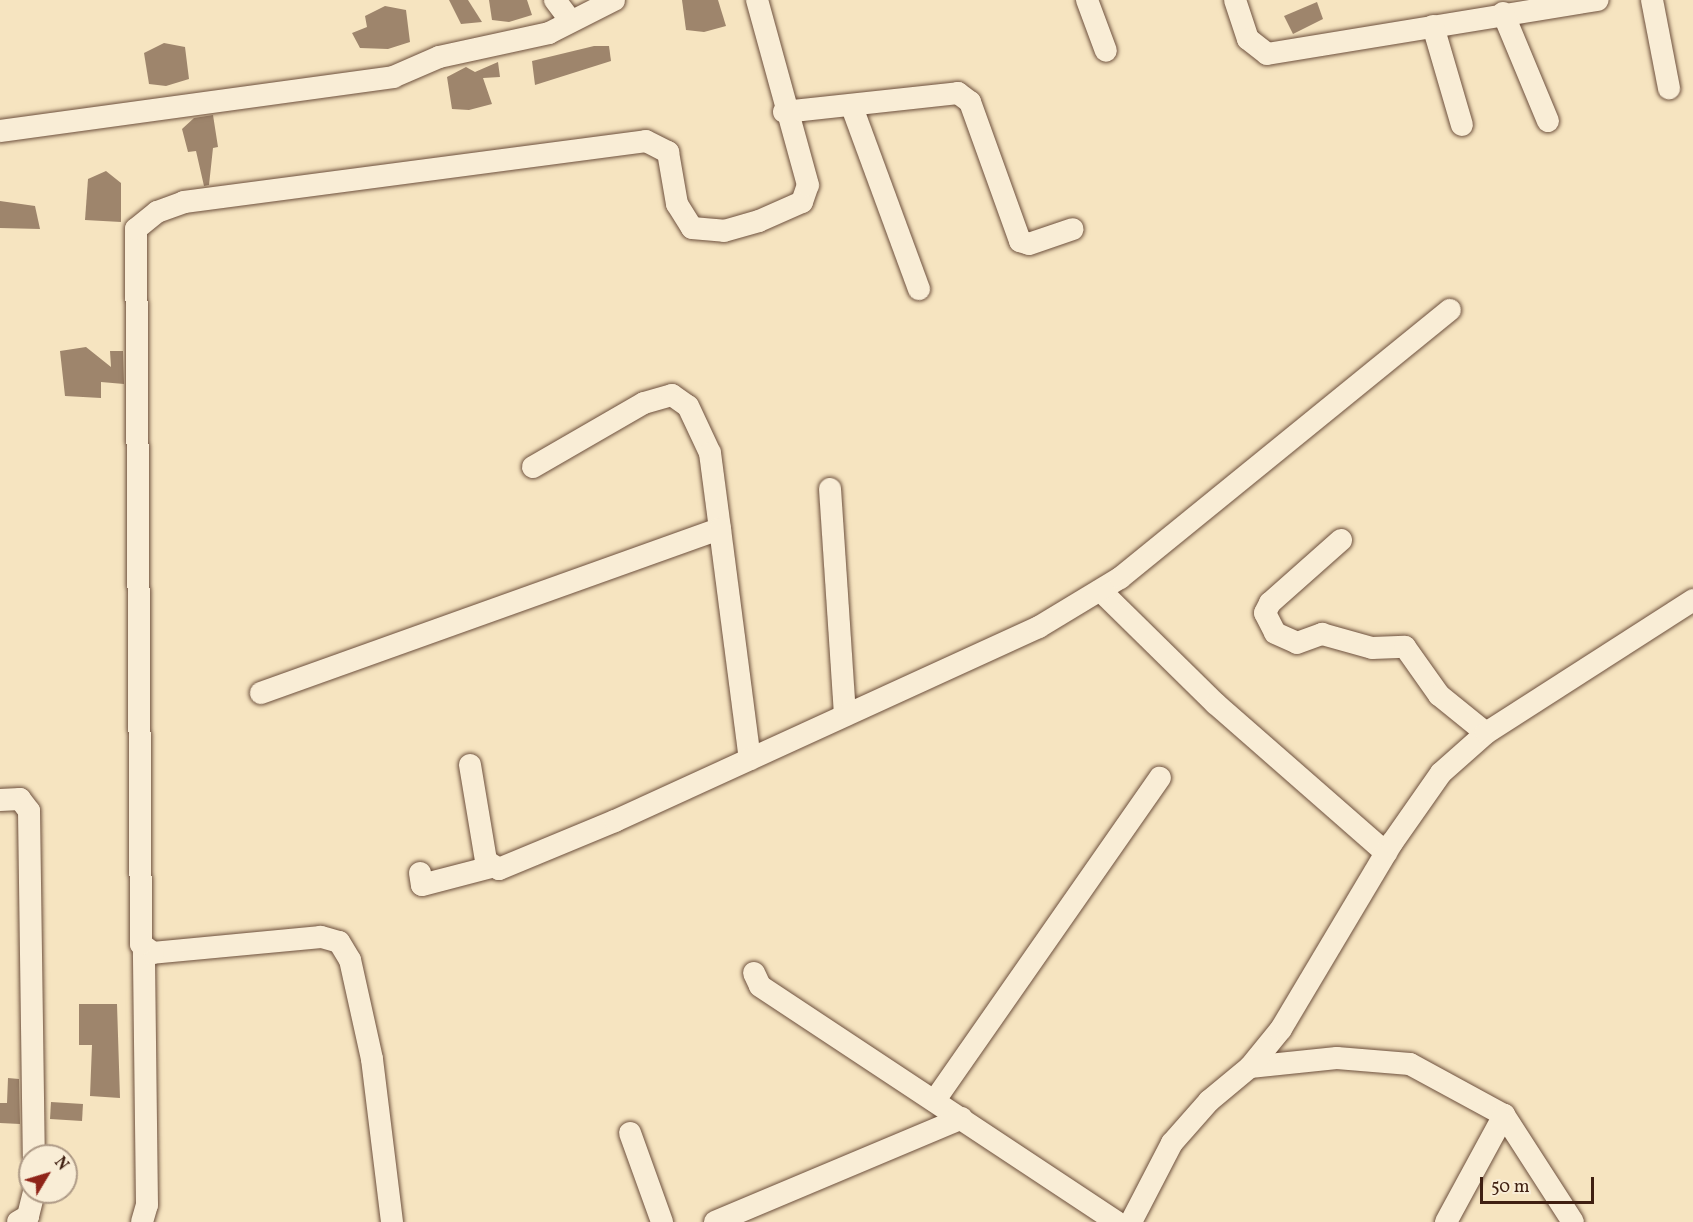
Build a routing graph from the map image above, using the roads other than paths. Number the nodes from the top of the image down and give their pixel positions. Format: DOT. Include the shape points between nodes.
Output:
graph roads {
  1 [pos="555,0"];
  2 [pos="614,0"];
  3 [pos="757,0"];
  4 [pos="1087,0"];
  5 [pos="1235,0"];
  6 [pos="1598,0"];
  7 [pos="1652,0"];
  8 [pos="1472,10"];
  9 [pos="1503,13"];
  10 [pos="571,21"];
  11 [pos="1433,26"];
  12 [pos="1106,51"];
  13 [pos="1670,88"];
  14 [pos="852,107"];
  15 [pos="784,112"];
  16 [pos="1548,121"];
  17 [pos="1462,125"];
  18 [pos="0,131"];
  19 [pos="1073,229"];
  20 [pos="919,290"];
  21 [pos="1450,310"];
  22 [pos="533,467"];
  23 [pos="830,489"];
  24 [pos="720,529"];
  25 [pos="1341,540"];
  26 [pos="1101,591"];
  27 [pos="1693,600"];
  28 [pos="261,693"];
  29 [pos="845,715"];
  30 [pos="1486,733"];
  31 [pos="750,759"];
  32 [pos="470,765"];
  33 [pos="1160,778"];
  34 [pos="0,800"];
  35 [pos="1386,853"];
  36 [pos="492,867"];
  37 [pos="420,873"];
  38 [pos="144,948"];
  39 [pos="754,973"];
  40 [pos="1250,1067"];
  41 [pos="935,1100"];
  42 [pos="1504,1115"];
  43 [pos="962,1118"];
  44 [pos="630,1133"];
  45 [pos="34,1144"];
  46 [pos="32,1204"];
  47 [pos="18,1222"];
  48 [pos="142,1222"];
  49 [pos="392,1222"];
  50 [pos="662,1222"];
  51 [pos="715,1222"];
  52 [pos="1116,1222"];
  53 [pos="1131,1222"];
  54 [pos="1446,1222"];
  55 [pos="1573,1222"];
  1 -- 10 [label="street"];
  2 -- 10 [label="street"];
  3 -- 15 [label="street"];
  4 -- 12 [label="street"];
  5 -- 11 [label="street" via="1248,39 1267,54"];
  6 -- 9 [label="street"];
  7 -- 13 [label="street"];
  8 -- 9 [label="street"];
  8 -- 11 [label="street"];
  9 -- 16 [label="street"];
  10 -- 18 [label="street" via="549,33 439,57 374,81"];
  11 -- 17 [label="street"];
  14 -- 15 [label="street"];
  14 -- 19 [label="street" via="958,93 966,97 1020,241 1029,244"];
  14 -- 20 [label="street"];
  15 -- 38 [label="street" via="804,166 807,196 794,207 724,231 692,228 677,204 668,152 646,141 184,202 157,212 136,229 140,493 136,714 140,933"];
  21 -- 26 [label="street"];
  22 -- 24 [label="street" via="644,403 672,396 688,406 710,453"];
  23 -- 29 [label="street"];
  24 -- 28 [label="street"];
  24 -- 31 [label="street"];
  25 -- 30 [label="street" via="1270,603 1265,613 1275,633 1297,643 1322,634 1372,648 1405,647 1439,694"];
  26 -- 29 [label="street" via="1039,627"];
  26 -- 35 [label="street" via="1216,704"];
  27 -- 30 [label="street"];
  29 -- 31 [label="street"];
  30 -- 35 [label="street" via="1441,773"];
  31 -- 36 [label="street" via="615,821 507,866"];
  32 -- 36 [label="street" via="476,819 486,861"];
  33 -- 41 [label="street"];
  34 -- 45 [label="street" via="20,799 29,811"];
  35 -- 40 [label="street" via="1308,987"];
  36 -- 37 [label="street" via="422,885"];
  38 -- 48 [label="street" via="147,1205"];
  38 -- 49 [label="street" via="153,953 321,938 339,942 351,960 372,1059"];
  39 -- 41 [label="street" via="760,986"];
  40 -- 42 [label="street" via="1337,1058 1410,1064"];
  40 -- 53 [label="street" via="1209,1101 1172,1143"];
  41 -- 43 [label="street"];
  42 -- 54 [label="street"];
  42 -- 55 [label="street"];
  43 -- 51 [label="street"];
  43 -- 52 [label="street"];
  44 -- 50 [label="street"];
  46 -- 47 [label="street"];
}
